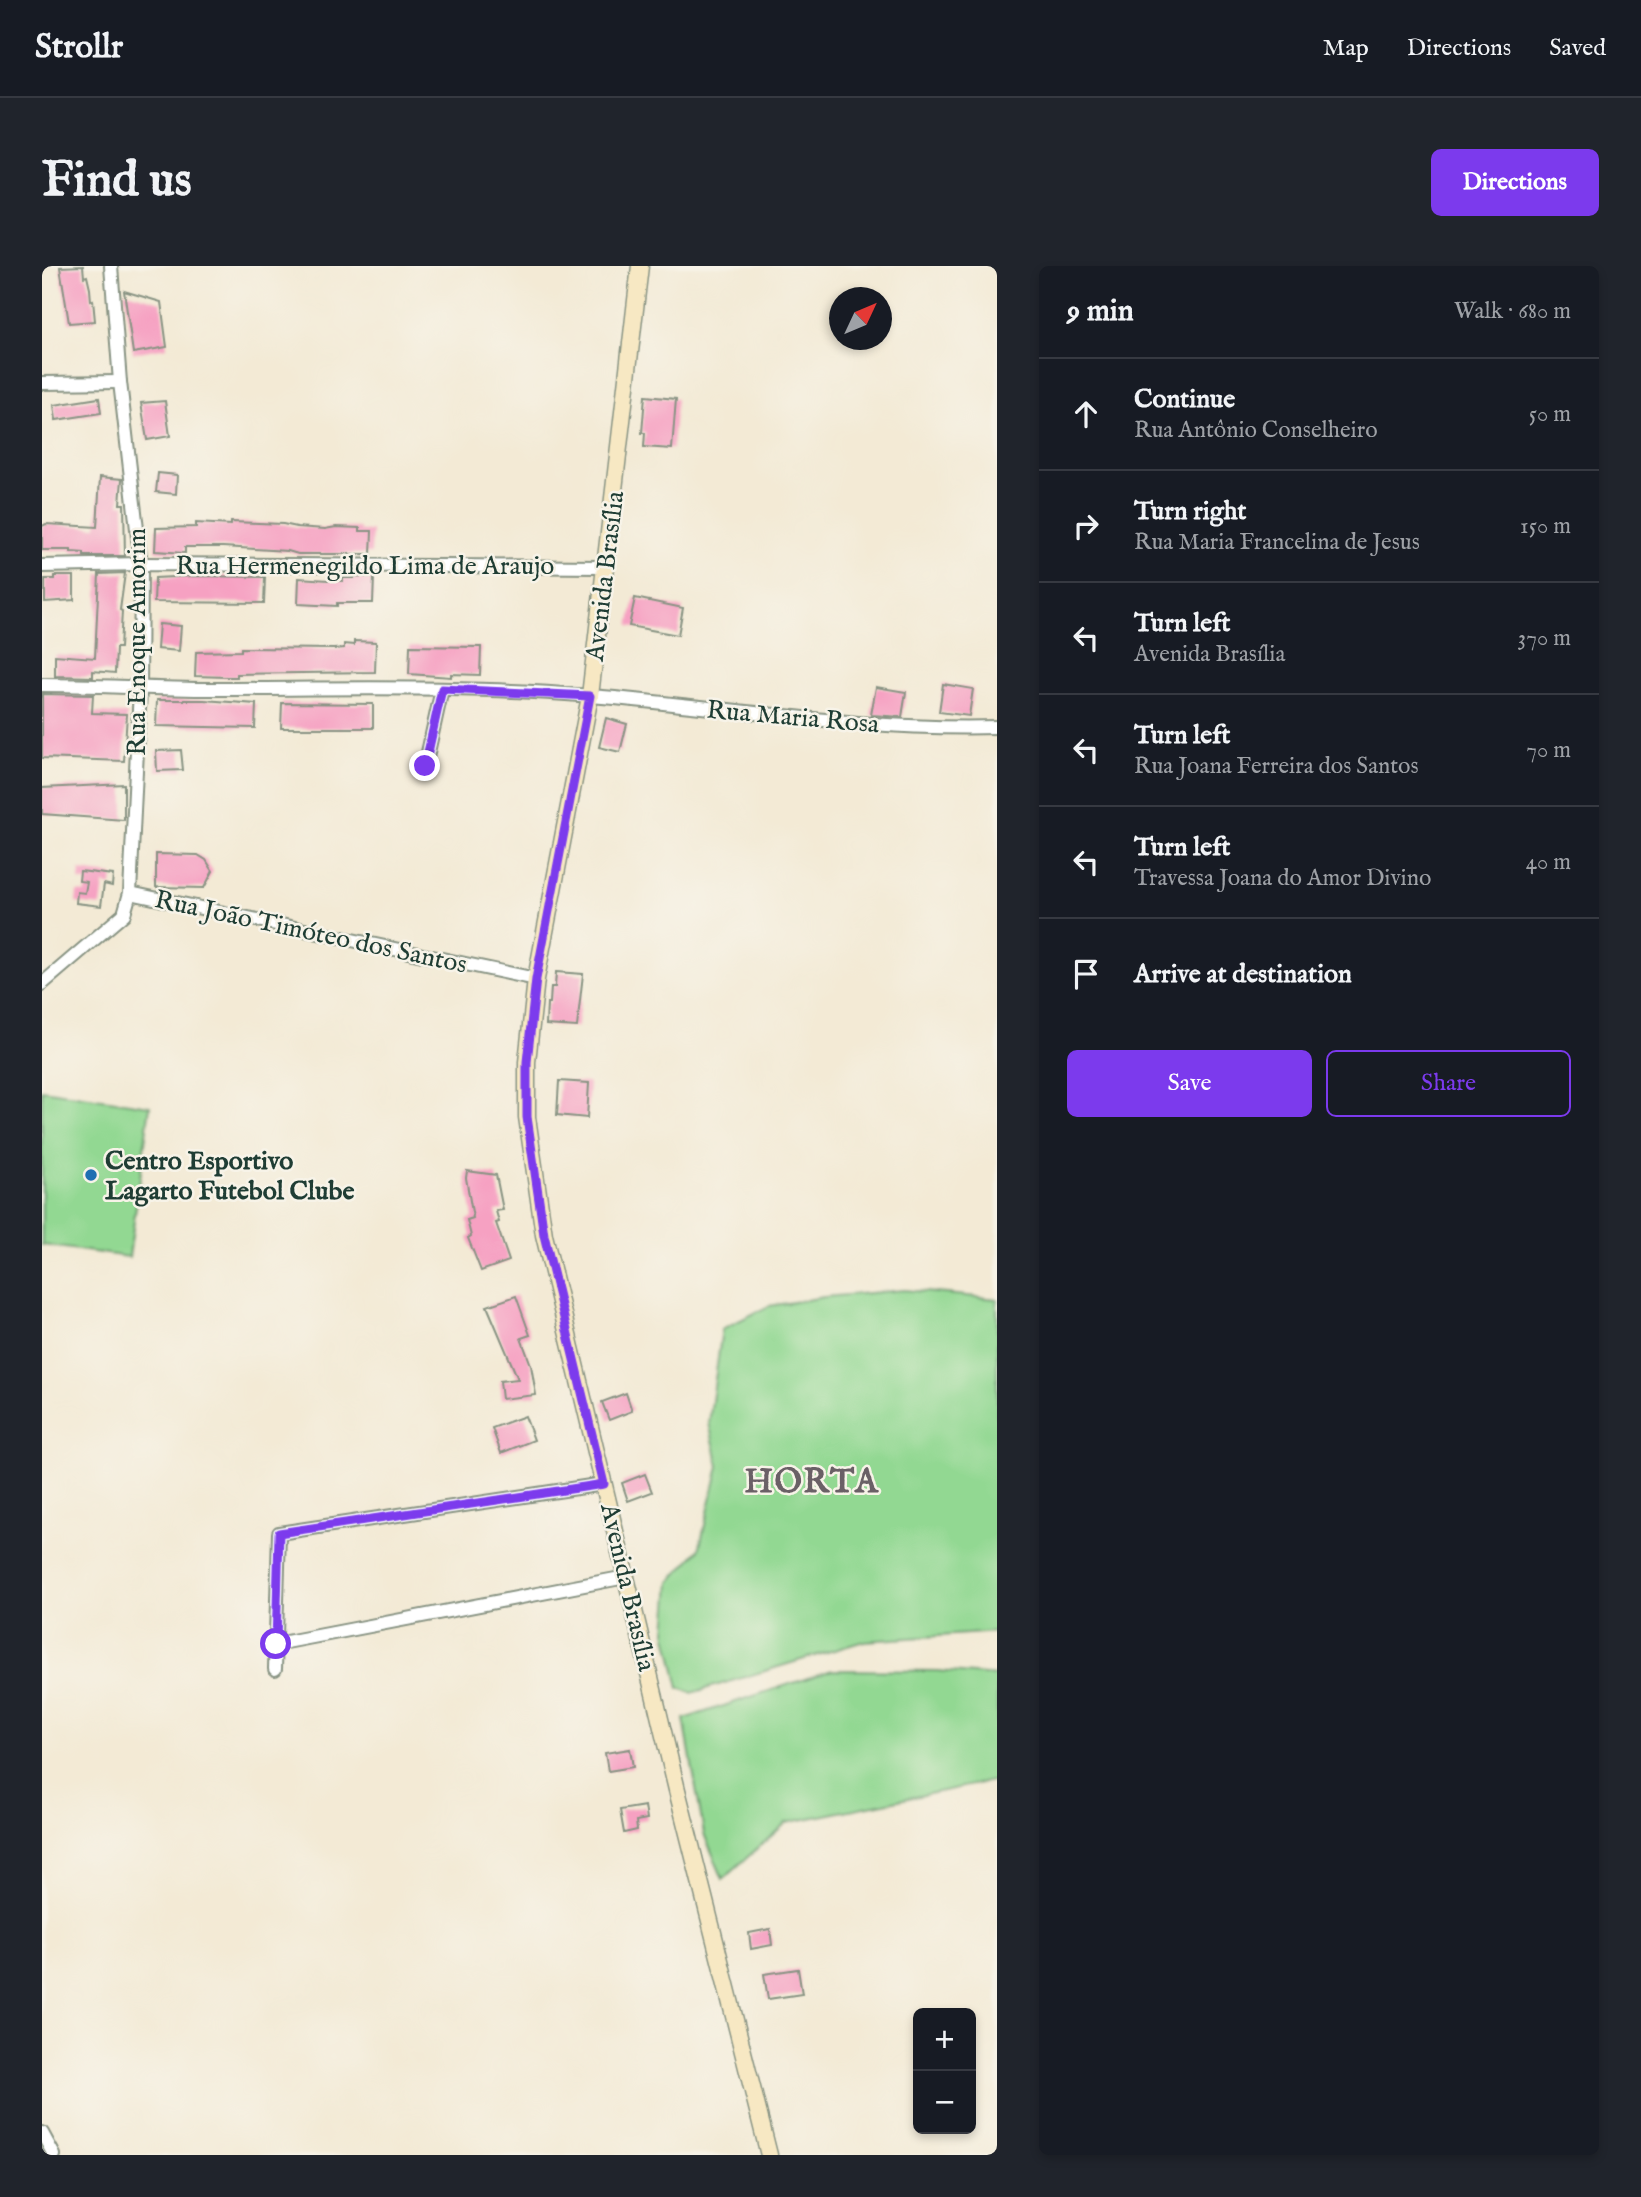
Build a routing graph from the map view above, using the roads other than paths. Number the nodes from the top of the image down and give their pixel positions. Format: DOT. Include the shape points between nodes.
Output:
graph roads {
  1 [pos="111,266"];
  2 [pos="640,266"];
  3 [pos="120,382"];
  4 [pos="42,383"];
  5 [pos="141,564"];
  6 [pos="42,566"];
  7 [pos="604,567"];
  8 [pos="42,685"];
  9 [pos="140,689"];
  10 [pos="442,689"];
  11 [pos="590,696"];
  12 [pos="997,727"];
  13 [pos="425,766"];
  14 [pos="130,893"];
  15 [pos="536,979"];
  16 [pos="42,984"];
  17 [pos="604,1484"];
  18 [pos="626,1577"];
  19 [pos="276,1644"];
  20 [pos="275,1669"];
  21 [pos="42,2133"];
  22 [pos="54,2155"];
  23 [pos="769,2155"];
  1 -- 3 [label="street, Rua Enoque Amorim"];
  2 -- 7 [label="main road, Avenida Brasília"];
  3 -- 4 [label="street"];
  3 -- 5 [label="street, Rua Enoque Amorim"];
  5 -- 6 [label="street, Rua Hermenegildo Lima de Araujo"];
  5 -- 7 [label="street, Rua Hermenegildo Lima de Araujo"];
  5 -- 9 [label="street, Rua Enoque Amorim"];
  7 -- 11 [label="main road, Avenida Brasília"];
  8 -- 9 [label="street, Rua Maria Rosa"];
  9 -- 10 [label="street, Rua Maria Rosa"];
  9 -- 14 [label="street, Rua Enoque Amorim"];
  10 -- 11 [label="street, Rua Maria Rosa"];
  10 -- 13 [label="street"];
  11 -- 12 [label="street, Rua Maria Rosa" via="847,722"];
  11 -- 15 [label="main road, Avenida Brasília"];
  14 -- 15 [label="street, Rua João Timóteo dos Santos"];
  14 -- 16 [label="street, Rua João Timóteo dos Santos" via="124,914"];
  15 -- 17 [label="main road, Avenida Brasília" via="527,1062 527,1117 544,1235"];
  17 -- 18 [label="main road, Avenida Brasília"];
  17 -- 19 [label="street" via="279,1533"];
  18 -- 19 [label="street"];
  18 -- 23 [label="main road, Avenida Brasília"];
  19 -- 20 [label="street"];
  21 -- 22 [label="street"];
}
